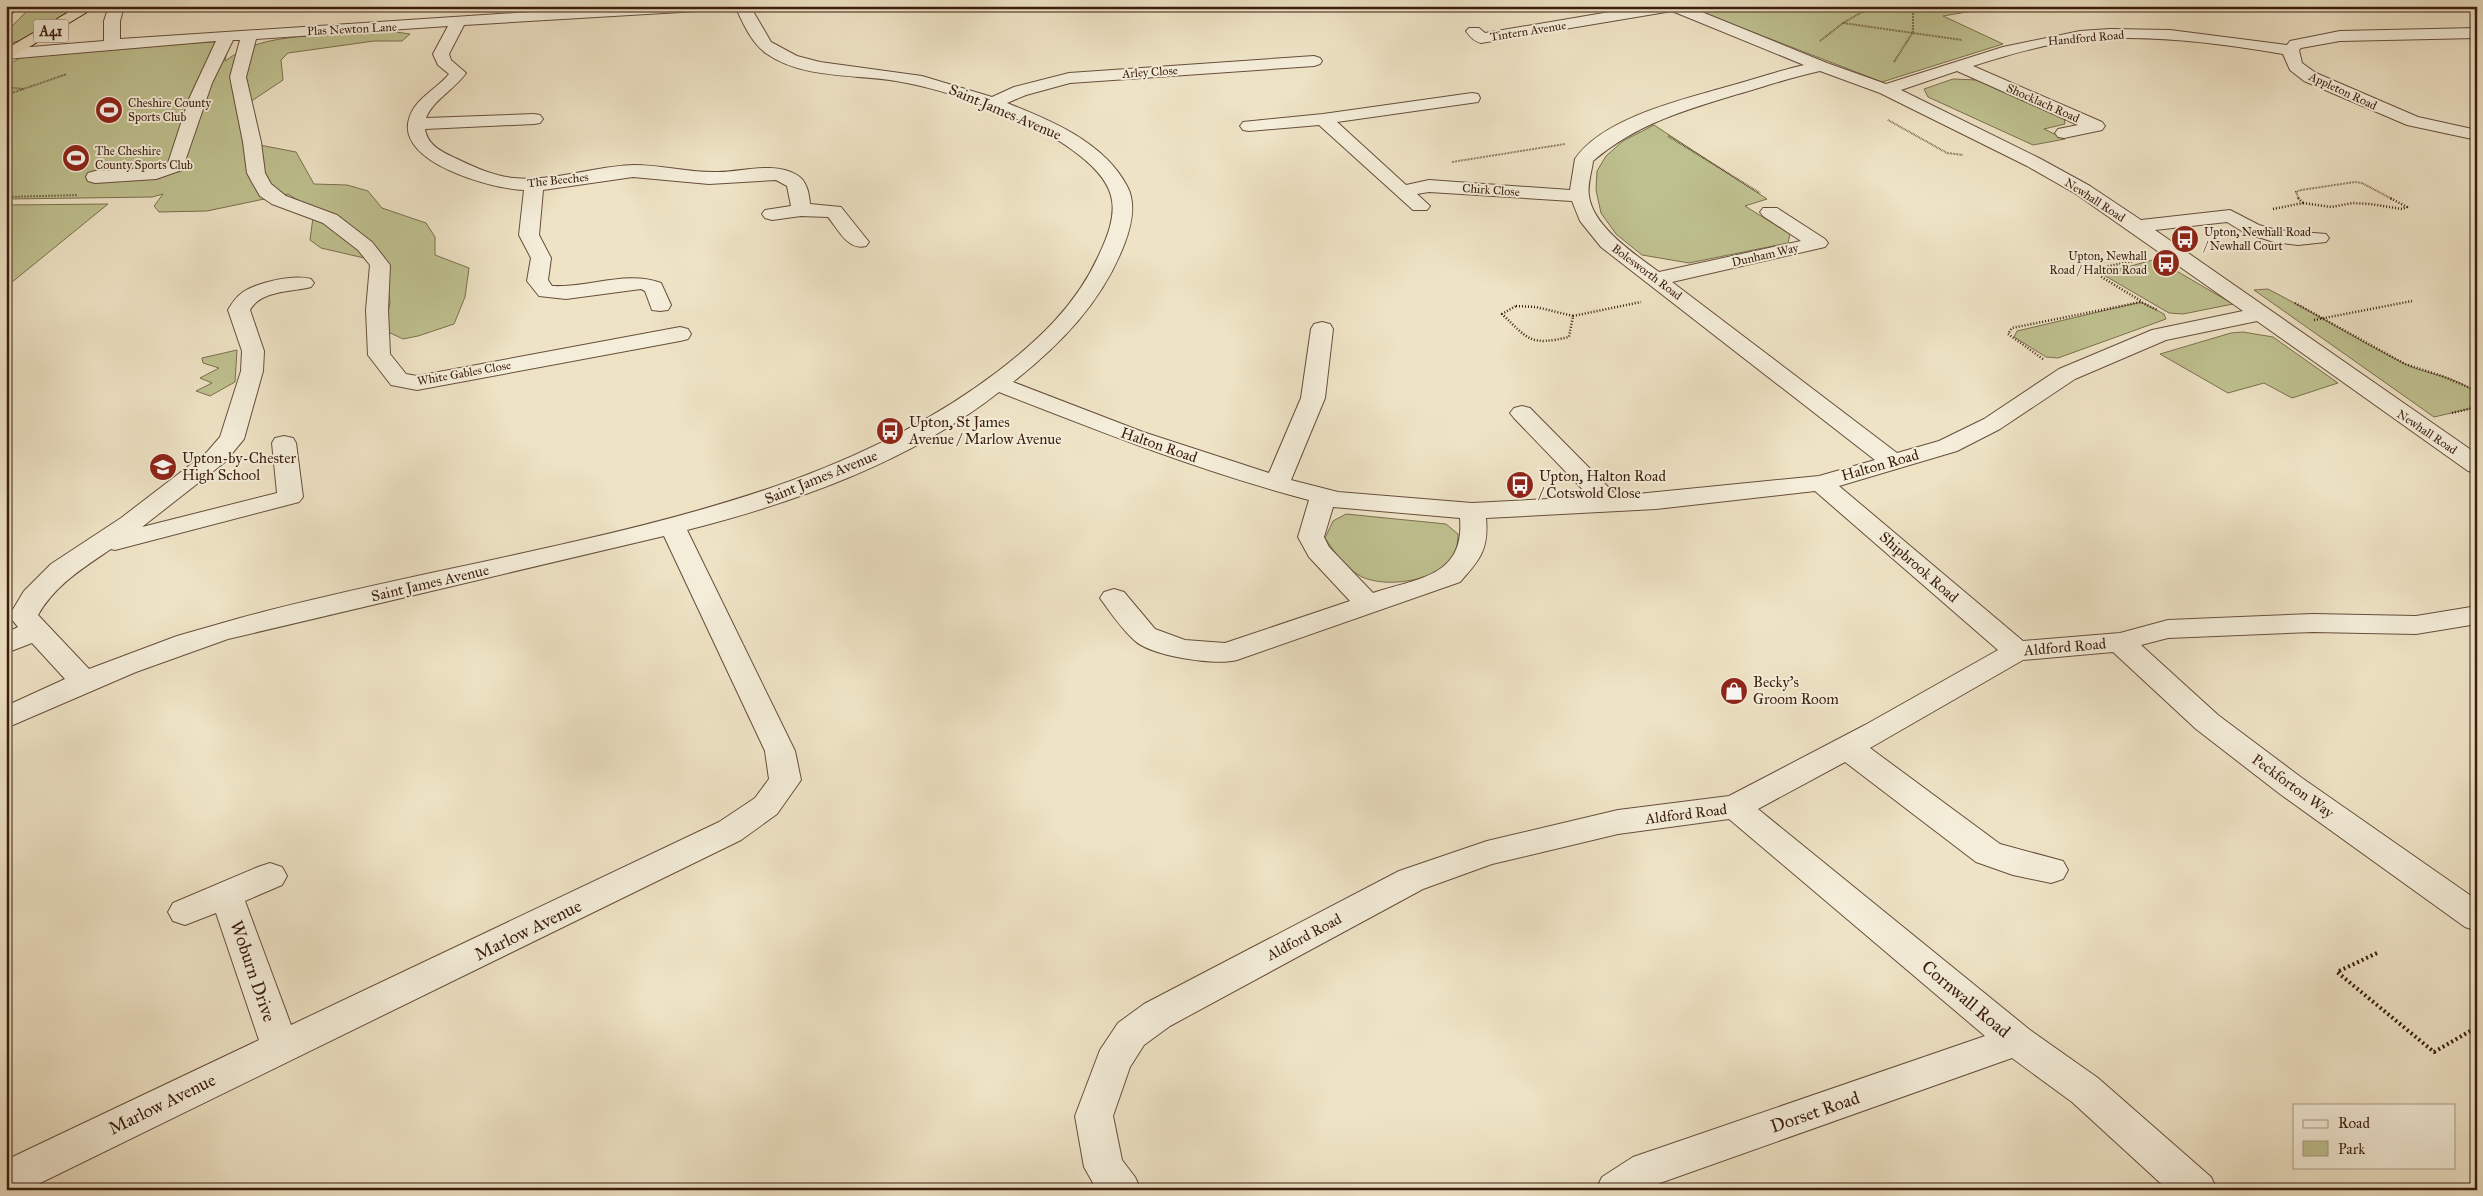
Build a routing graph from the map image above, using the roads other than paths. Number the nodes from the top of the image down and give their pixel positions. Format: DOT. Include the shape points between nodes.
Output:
graph roads {
  1 [pos="12,6"];
  2 [pos="90,6"];
  3 [pos="117,6"];
  4 [pos="698,6"];
  5 [pos="742,6"];
  6 [pos="1673,6"];
  7 [pos="572,10"];
  8 [pos="6,11"];
  9 [pos="458,23"];
  10 [pos="1474,31"];
  11 [pos="2477,33"];
  12 [pos="249,35"];
  13 [pos="227,36"];
  14 [pos="112,45"];
  15 [pos="2291,50"];
  16 [pos="7,55"];
  17 [pos="1314,61"];
  18 [pos="1821,66"];
  19 [pos="1961,66"];
  20 [pos="1882,88"];
  21 [pos="1472,98"];
  22 [pos="991,104"];
  23 [pos="534,119"];
  24 [pos="1322,119"];
  25 [pos="416,124"];
  26 [pos="1250,126"];
  27 [pos="2064,133"];
  28 [pos="2477,135"];
  29 [pos="95,177"];
  30 [pos="534,184"];
  31 [pos="1402,191"];
  32 [pos="1579,196"];
  33 [pos="1420,206"];
  34 [pos="801,210"];
  35 [pos="1770,212"];
  36 [pos="772,214"];
  37 [pos="2137,226"];
  38 [pos="2319,238"];
  39 [pos="859,242"];
  40 [pos="1656,279"];
  41 [pos="304,283"];
  42 [pos="660,305"];
  43 [pos="2267,320"];
  44 [pos="1322,329"];
  45 [pos="680,334"];
  46 [pos="998,384"];
  47 [pos="1522,413"];
  48 [pos="284,443"];
  49 [pos="1892,462"];
  50 [pos="2477,466"];
  51 [pos="1821,482"];
  52 [pos="1277,484"];
  53 [pos="1323,496"];
  54 [pos="1610,504"];
  55 [pos="1472,511"];
  56 [pos="673,527"];
  57 [pos="92,548"];
  58 [pos="1114,598"];
  59 [pos="1368,604"];
  60 [pos="2477,616"];
  61 [pos="36,630"];
  62 [pos="2120,642"];
  63 [pos="6,644"];
  64 [pos="2017,651"];
  65 [pos="84,682"];
  66 [pos="6,718"];
  67 [pos="1848,747"];
  68 [pos="1735,808"];
  69 [pos="2052,870"];
  70 [pos="270,876"];
  71 [pos="226,894"];
  72 [pos="185,912"];
  73 [pos="2477,918"];
  74 [pos="2016,1041"];
  75 [pos="280,1047"];
  76 [pos="6,1180"];
  77 [pos="1121,1190"];
  78 [pos="1616,1190"];
  79 [pos="2197,1190"];
  1 -- 8 [label="highway"];
  2 -- 16 [label="highway, A41"];
  3 -- 14 [label="street" via="112,22"];
  4 -- 7 [label="street, Plas Newton Lane"];
  5 -- 22 [label="street, Saint James Avenue" via="761,42 779,55 920,80"];
  6 -- 10 [label="street, Tintern Avenue" via="1506,35 1481,38"];
  6 -- 18 [label="street, Newhall Road"];
  7 -- 9 [label="street, Plas Newton Lane"];
  9 -- 12 [label="street, Plas Newton Lane"];
  9 -- 25 [label="street" via="441,54 444,62 458,73 453,83 420,113"];
  11 -- 15 [label="street" via="2340,36 2296,44"];
  12 -- 13 [label="street, Plas Newton Lane"];
  12 -- 45 [label="street, White Gables Close" via="238,77 256,173 267,192 279,200 330,219 365,246 380,265 379,355 399,380 417,383"];
  13 -- 14 [label="street, Plas Newton Lane"];
  13 -- 29 [label="street" via="213,58 176,166 156,173"];
  14 -- 16 [label="street, Plas Newton Lane"];
  15 -- 19 [label="street, Handford Road" via="2198,37 2078,36 2008,50"];
  15 -- 28 [label="street, Appleton Road" via="2291,60 2310,77 2413,121"];
  17 -- 22 [label="street, Arley Close" via="1069,78 1020,91"];
  18 -- 20 [label="street, Newhall Road"];
  18 -- 32 [label="street" via="1639,120 1610,136 1584,158"];
  19 -- 20 [label="street, Handford Road"];
  19 -- 27 [label="street, Shocklach Road" via="2096,126"];
  20 -- 37 [label="street, Newhall Road" via="2033,162"];
  21 -- 24 [label="street"];
  22 -- 46 [label="street, Saint James Avenue" via="1057,132 1096,157 1118,184 1124,211 1116,240 1091,294 1050,340"];
  23 -- 25 [label="street"];
  24 -- 26 [label="street"];
  24 -- 31 [label="street"];
  25 -- 30 [label="street, The Beeches" via="418,138 435,156 512,184"];
  30 -- 34 [label="street, The Beeches" via="632,171 711,178 775,174 790,178 799,188"];
  30 -- 42 [label="street" via="529,235 541,258 537,281 546,292 566,293 643,283 654,287"];
  31 -- 32 [label="street, Chirk Close" via="1429,186"];
  31 -- 33 [label="street"];
  32 -- 40 [label="street, Bolesworth Road" via="1590,220 1608,242"];
  34 -- 36 [label="street"];
  34 -- 39 [label="street" via="834,211"];
  35 -- 40 [label="street, Dunham Way" via="1818,243"];
  37 -- 38 [label="street" via="2230,216 2252,229 2274,236"];
  37 -- 43 [label="street, Newhall Road"];
  40 -- 49 [label="street, Bolesworth Road"];
  41 -- 57 [label="street" via="262,292 241,303 239,310 253,351 252,371 232,439 216,457 130,524"];
  43 -- 49 [label="street, Halton Road" via="2189,327 2160,335 2067,374 1992,424 1948,446"];
  43 -- 50 [label="street, Newhall Road"];
  44 -- 52 [label="street" via="1313,398"];
  46 -- 52 [label="street, Halton Road" via="1134,437"];
  46 -- 56 [label="street, Saint James Avenue" via="941,423 876,456 755,503"];
  47 -- 54 [label="street"];
  48 -- 57 [label="street" via="290,497"];
  49 -- 51 [label="street, Halton Road"];
  51 -- 54 [label="street, Halton Road"];
  51 -- 64 [label="street, Shipbrook Road"];
  52 -- 53 [label="street, Halton Road"];
  53 -- 55 [label="street, Halton Road" via="1336,500"];
  53 -- 59 [label="street" via="1311,537 1318,551"];
  54 -- 55 [label="street, Halton Road"];
  55 -- 59 [label="street" via="1475,538 1472,552 1450,576"];
  56 -- 65 [label="street, Saint James Avenue" via="248,625 166,650"];
  56 -- 75 [label="street, Marlow Avenue" via="780,751 785,780 766,806 730,831"];
  57 -- 61 [label="street" via="61,570 34,597 23,616"];
  58 -- 59 [label="street" via="1145,635 1181,649 1227,653"];
  60 -- 62 [label="street, Aldford Road" via="2416,625 2313,623 2168,629"];
  61 -- 63 [label="street"];
  61 -- 65 [label="street"];
  62 -- 64 [label="street, Aldford Road"];
  62 -- 73 [label="street, Peckforton Way" via="2207,722"];
  64 -- 67 [label="street, Aldford Road"];
  65 -- 66 [label="street, Saint James Avenue"];
  67 -- 68 [label="street, Aldford Road"];
  67 -- 69 [label="street" via="1988,853"];
  68 -- 74 [label="street, Cornwall Road"];
  68 -- 77 [label="street, Aldford Road" via="1618,822 1487,853 1411,880 1157,1015 1131,1034 1113,1061 1094,1116 1104,1167"];
  70 -- 71 [label="street"];
  71 -- 72 [label="street"];
  71 -- 75 [label="street, Woburn Drive"];
  74 -- 78 [label="street, Dorset Road" via="1647,1170"];
  74 -- 79 [label="street, Cornwall Road" via="2085,1090"];
  75 -- 76 [label="street, Marlow Avenue"];
}
